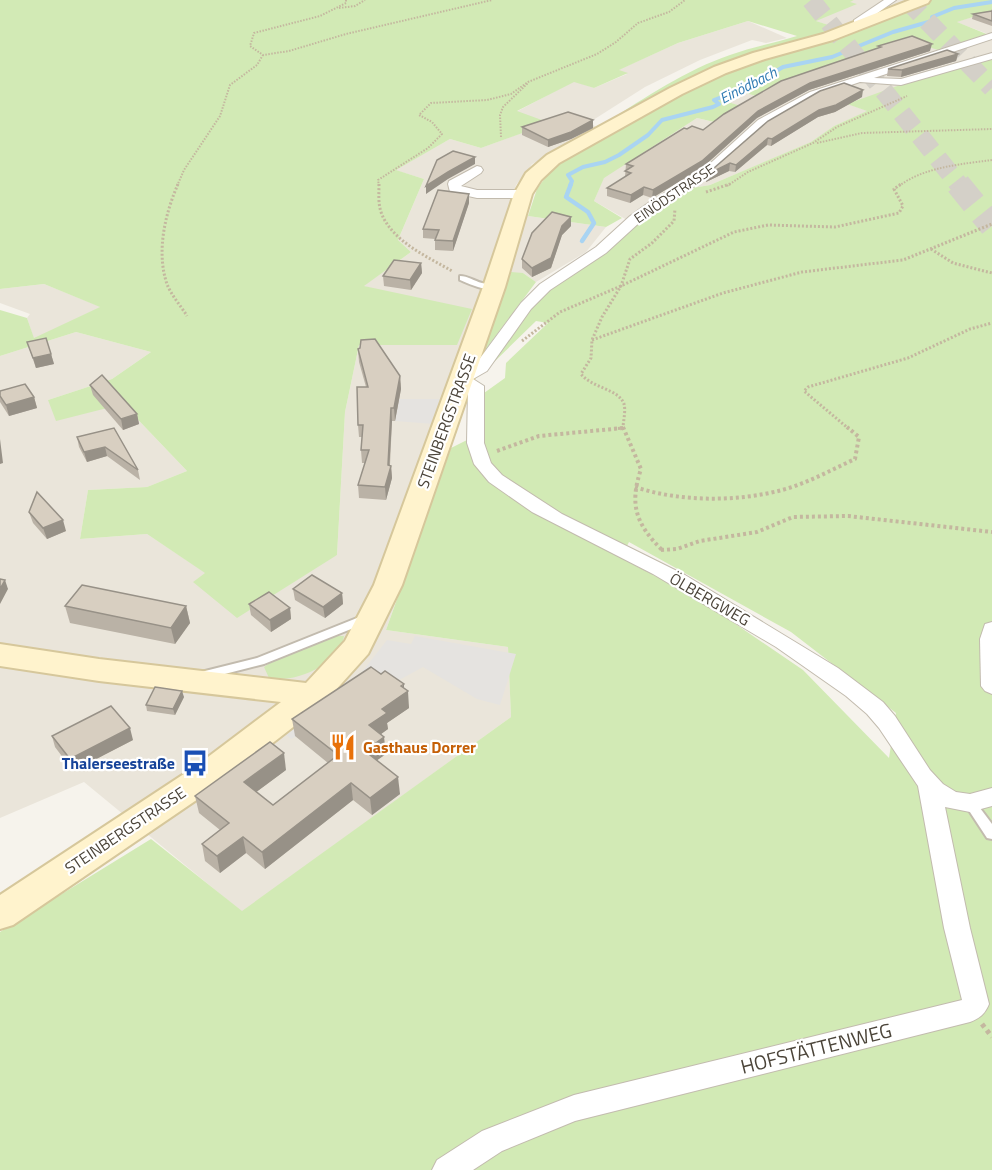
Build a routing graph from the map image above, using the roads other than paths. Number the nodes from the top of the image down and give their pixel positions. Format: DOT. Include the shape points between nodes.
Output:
graph roads {
  1 [pos="891,0"];
  2 [pos="923,0"];
  3 [pos="863,24"];
  4 [pos="992,36"];
  5 [pos="992,56"];
  6 [pos="853,81"];
  7 [pos="477,170"];
  8 [pos="523,194"];
  9 [pos="463,278"];
  10 [pos="494,287"];
  11 [pos="460,380"];
  12 [pos="374,615"];
  13 [pos="992,628"];
  14 [pos="0,655"];
  15 [pos="183,680"];
  16 [pos="992,686"];
  17 [pos="313,695"];
  18 [pos="929,786"];
  19 [pos="981,800"];
  20 [pos="992,834"];
  21 [pos="0,914"];
  22 [pos="447,1170"];
  1 -- 3 [label="street" via="858,22"];
  2 -- 3 [label="main road, STEINBERGSTRASSE"];
  3 -- 8 [label="main road, STEINBERGSTRASSE" via="738,62 676,91 553,159 532,177"];
  4 -- 6 [label="street, EINÖDSTRASSE"];
  5 -- 6 [label="street" via="902,82"];
  6 -- 11 [label="street, EINÖDSTRASSE" via="814,94 762,123 707,173 639,216 601,249 545,287 526,306 481,368"];
  7 -- 8 [label="street" via="454,184 455,189 477,194"];
  8 -- 10 [label="main road, STEINBERGSTRASSE"];
  9 -- 10 [label="lane"];
  10 -- 11 [label="main road, STEINBERGSTRASSE"];
  11 -- 12 [label="main road, STEINBERGSTRASSE"];
  11 -- 18 [label="street, ÖLBERGWEG" via="476,386 475,446 488,472 521,498 573,528 650,564 800,652 877,710"];
  12 -- 15 [label="lane" via="260,661"];
  12 -- 17 [label="main road, STEINBERGSTRASSE" via="357,647"];
  13 -- 16 [label="street"];
  14 -- 15 [label="main road"];
  15 -- 17 [label="main road"];
  17 -- 21 [label="main road, STEINBERGSTRASSE" via="208,775"];
  18 -- 19 [label="street, ÖLBERGWEG" via="951,800"];
  18 -- 22 [label="street, HOFSTÄTTENWEG" via="976,1004 970,1010 574,1108 492,1141"];
  19 -- 20 [label="lane"];
}
